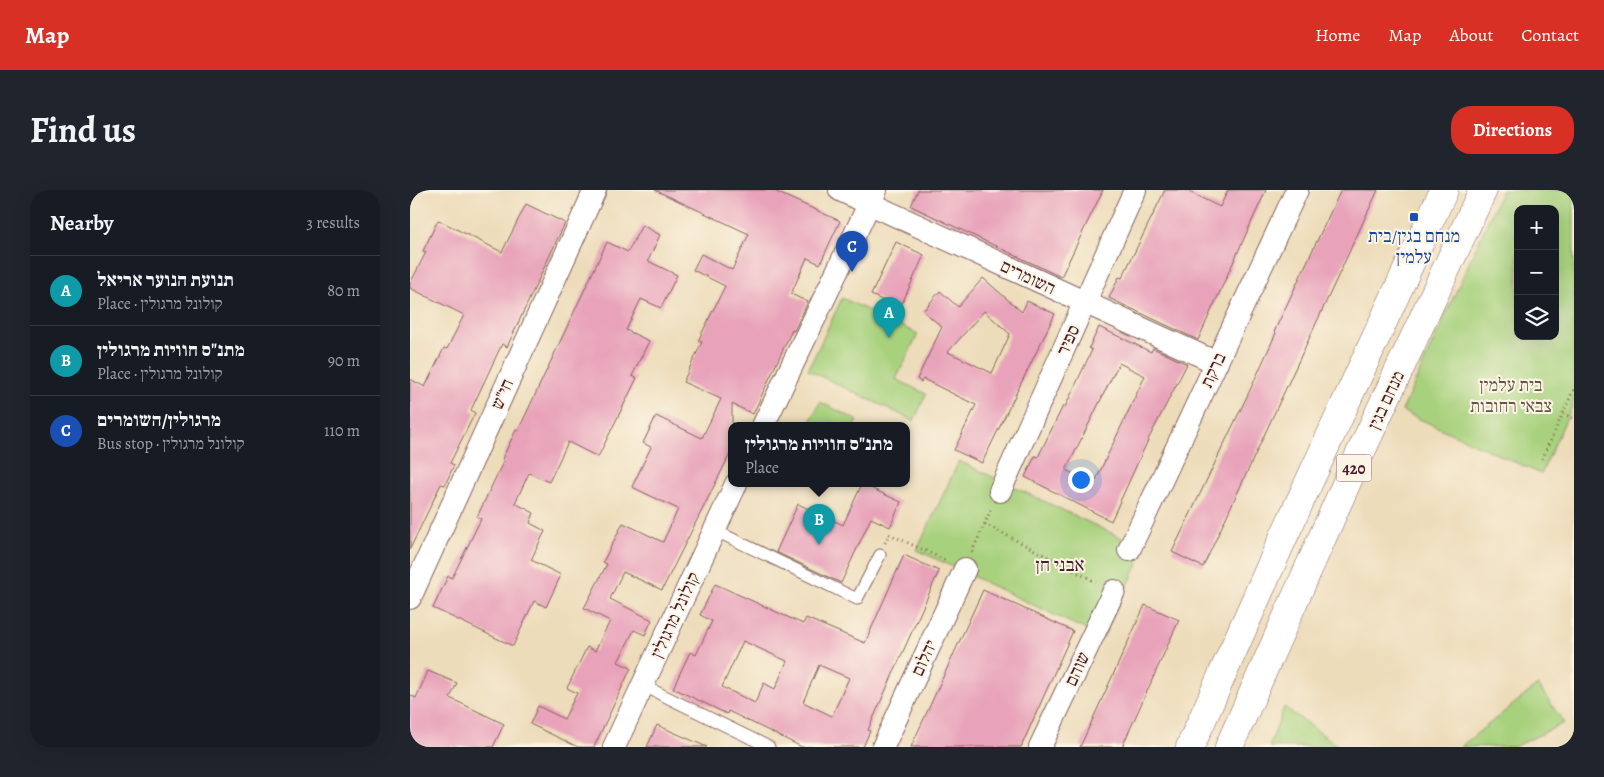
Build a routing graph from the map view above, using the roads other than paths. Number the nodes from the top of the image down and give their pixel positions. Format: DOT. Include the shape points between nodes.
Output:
graph roads {
  1 [pos="595,190"];
  2 [pos="840,190"];
  3 [pos="1135,190"];
  4 [pos="1297,190"];
  5 [pos="1444,190"];
  6 [pos="1483,190"];
  7 [pos="873,197"];
  8 [pos="1084,303"];
  9 [pos="1216,363"];
  10 [pos="765,422"];
  11 [pos="735,487"];
  12 [pos="1000,491"];
  13 [pos="714,530"];
  14 [pos="1129,550"];
  15 [pos="880,555"];
  16 [pos="965,570"];
  17 [pos="1114,591"];
  18 [pos="410,598"];
  19 [pos="642,685"];
  20 [pos="614,747"];
  21 [pos="769,747"];
  22 [pos="883,747"];
  23 [pos="1040,747"];
  24 [pos="1190,747"];
  25 [pos="1228,747"];
  1 -- 18 [label="street, חי\"ש"];
  2 -- 7 [label="street, השומרים"];
  3 -- 8 [label="street, ספיר"];
  4 -- 9 [label="street, ברקת"];
  5 -- 24 [label="main road, מנחם בגין / 420"];
  6 -- 25 [label="main road, מנחם בגין / 420"];
  7 -- 8 [label="street, השומרים"];
  7 -- 10 [label="street"];
  8 -- 9 [label="street, השומרים"];
  8 -- 12 [label="street, ספיר"];
  9 -- 14 [label="street, ברקת"];
  11 -- 13 [label="street, קולונל מרגולין"];
  13 -- 15 [label="lane" via="857,599"];
  13 -- 19 [label="street, קולונל מרגולין"];
  16 -- 22 [label="street, יהלום"];
  17 -- 23 [label="street, שוהם"];
  19 -- 20 [label="street, קולונל מרגולין"];
  19 -- 21 [label="lane"];
}
